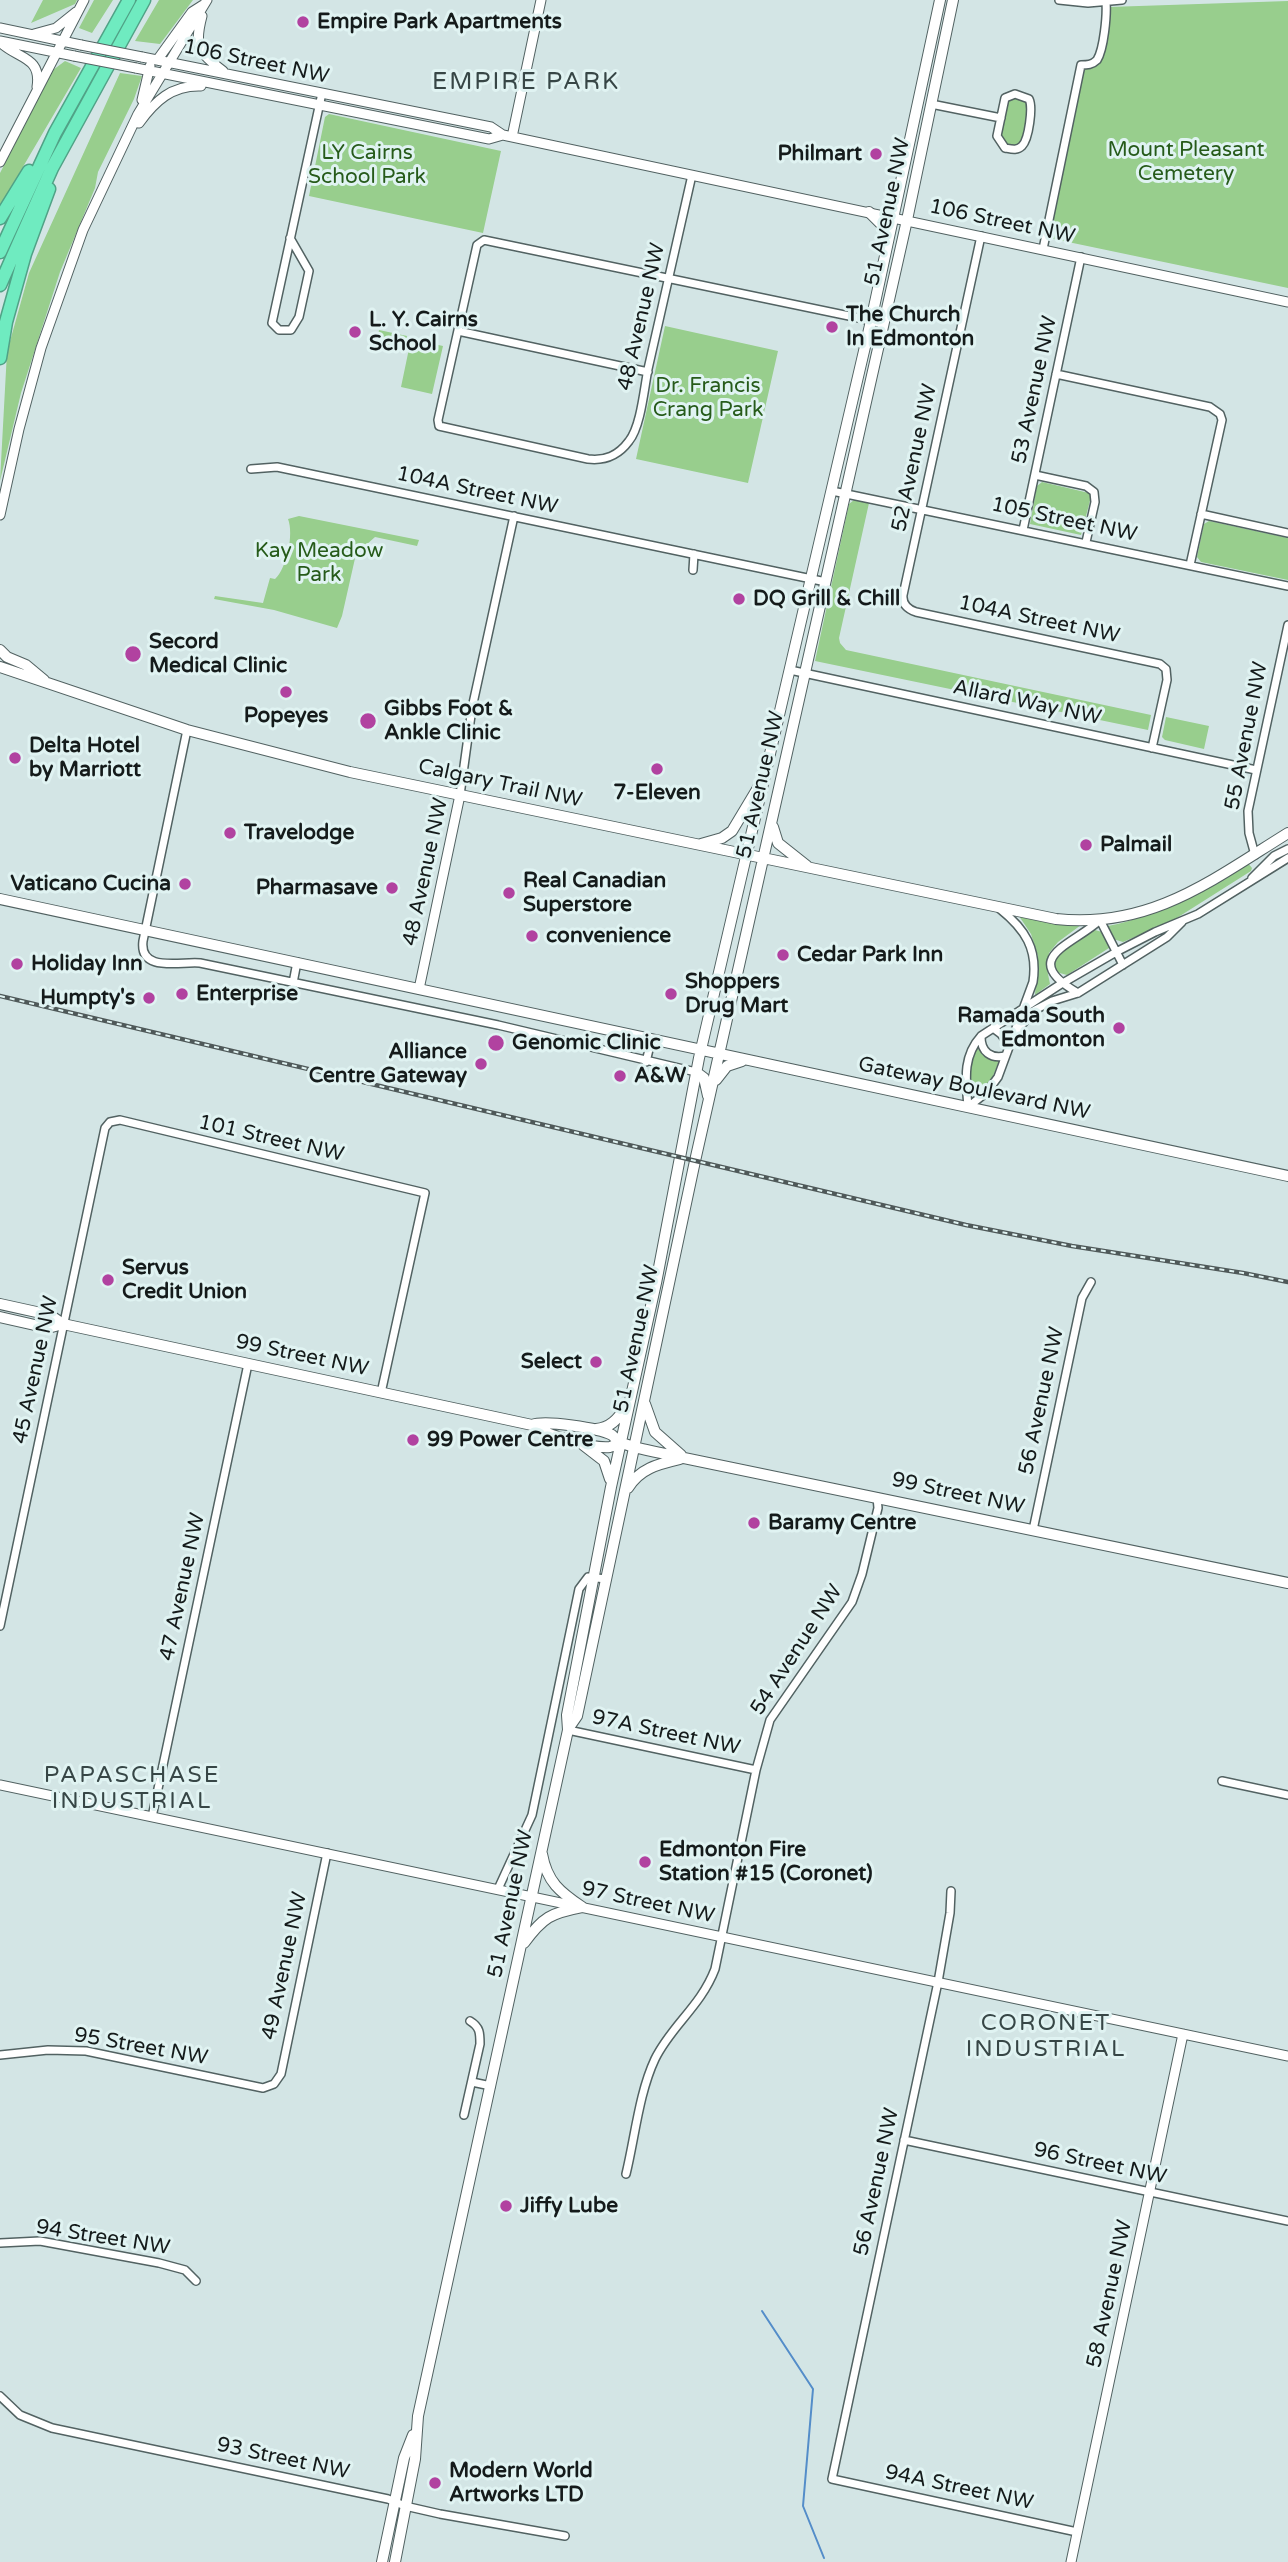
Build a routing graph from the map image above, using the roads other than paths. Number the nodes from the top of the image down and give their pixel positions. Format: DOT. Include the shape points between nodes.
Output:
graph roads {
  1 [pos="128,0"];
  2 [pos="144,0"];
  3 [pos="541,0"];
  4 [pos="940,0"];
  5 [pos="953,0"];
  6 [pos="1059,0"];
  7 [pos="1122,0"];
  8 [pos="1089,1"];
  9 [pos="206,2"];
  10 [pos="1106,2"];
  11 [pos="82,4"];
  12 [pos="0,29"];
  13 [pos="30,34"];
  14 [pos="0,41"];
  15 [pos="64,42"];
  16 [pos="58,53"];
  17 [pos="144,57"];
  18 [pos="158,60"];
  19 [pos="169,62"];
  20 [pos="150,71"];
  21 [pos="162,74"];
  22 [pos="227,74"];
  23 [pos="224,86"];
  24 [pos="37,92"];
  25 [pos="322,93"];
  26 [pos="931,104"];
  27 [pos="319,105"];
  28 [pos="138,114"];
  29 [pos="1001,118"];
  30 [pos="55,133"];
  31 [pos="508,136"];
  32 [pos="122,145"];
  33 [pos="0,162"];
  34 [pos="52,168"];
  35 [pos="692,174"];
  36 [pos="869,212"];
  37 [pos="894,217"];
  38 [pos="0,218"];
  39 [pos="907,220"];
  40 [pos="981,236"];
  41 [pos="290,239"];
  42 [pos="888,244"];
  43 [pos="1042,249"];
  44 [pos="0,252"];
  45 [pos="1081,257"];
  46 [pos="669,278"];
  47 [pos="0,285"];
  48 [pos="1288,302"];
  49 [pos="871,321"];
  50 [pos="884,324"];
  51 [pos="457,331"];
  52 [pos="0,358"];
  53 [pos="648,372"];
  54 [pos="1056,374"];
  55 [pos="251,469"];
  56 [pos="1035,475"];
  57 [pos="832,491"];
  58 [pos="846,493"];
  59 [pos="923,508"];
  60 [pos="1201,514"];
  61 [pos="0,515"];
  62 [pos="514,516"];
  63 [pos="1023,530"];
  64 [pos="1288,533"];
  65 [pos="1086,542"];
  66 [pos="694,555"];
  67 [pos="1190,565"];
  68 [pos="693,570"];
  69 [pos="813,579"];
  70 [pos="826,582"];
  71 [pos="1288,586"];
  72 [pos="905,605"];
  73 [pos="1288,625"];
  74 [pos="0,650"];
  75 [pos="0,667"];
  76 [pos="790,670"];
  77 [pos="806,673"];
  78 [pos="50,685"];
  79 [pos="187,730"];
  80 [pos="1152,748"];
  81 [pos="1256,770"];
  82 [pos="764,779"];
  83 [pos="460,795"];
  84 [pos="774,814"];
  85 [pos="1288,834"];
  86 [pos="698,845"];
  87 [pos="1288,849"];
  88 [pos="746,855"];
  89 [pos="1255,855"];
  90 [pos="1288,858"];
  91 [pos="764,860"];
  92 [pos="810,869"];
  93 [pos="1249,881"];
  94 [pos="0,899"];
  95 [pos="1000,908"];
  96 [pos="1185,919"];
  97 [pos="1100,920"];
  98 [pos="145,930"];
  99 [pos="1118,951"];
  100 [pos="297,962"];
  101 [pos="1123,965"];
  102 [pos="293,983"];
  103 [pos="1061,984"];
  104 [pos="419,989"];
  105 [pos="1078,993"];
  106 [pos="502,1008"];
  107 [pos="1025,1008"];
  108 [pos="498,1025"];
  109 [pos="993,1028"];
  110 [pos="981,1036"];
  111 [pos="651,1041"];
  112 [pos="1010,1042"];
  113 [pos="701,1051"];
  114 [pos="719,1054"];
  115 [pos="1005,1056"];
  116 [pos="749,1061"];
  117 [pos="646,1062"];
  118 [pos="696,1072"];
  119 [pos="709,1100"];
  120 [pos="968,1107"];
  121 [pos="110,1122"];
  122 [pos="1287,1173"];
  123 [pos="1091,1282"];
  124 [pos="0,1304"];
  125 [pos="0,1317"];
  126 [pos="63,1324"];
  127 [pos="248,1364"];
  128 [pos="381,1393"];
  129 [pos="644,1398"];
  130 [pos="629,1402"];
  131 [pos="532,1425"];
  132 [pos="585,1429"];
  133 [pos="578,1441"];
  134 [pos="621,1442"];
  135 [pos="634,1446"];
  136 [pos="684,1458"];
  137 [pos="611,1487"];
  138 [pos="877,1497"];
  139 [pos="622,1499"];
  140 [pos="1033,1530"];
  141 [pos="593,1576"];
  142 [pos="606,1579"];
  143 [pos="1288,1583"];
  144 [pos="0,1626"];
  145 [pos="568,1730"];
  146 [pos="756,1770"];
  147 [pos="1222,1782"];
  148 [pos="0,1785"];
  149 [pos="1288,1795"];
  150 [pos="152,1817"];
  151 [pos="542,1851"];
  152 [pos="327,1853"];
  153 [pos="498,1889"];
  154 [pos="951,1891"];
  155 [pos="532,1896"];
  156 [pos="582,1907"];
  157 [pos="723,1937"];
  158 [pos="521,1946"];
  159 [pos="938,1982"];
  160 [pos="470,2021"];
  161 [pos="1183,2034"];
  162 [pos="0,2055"];
  163 [pos="1288,2056"];
  164 [pos="471,2082"];
  165 [pos="274,2084"];
  166 [pos="491,2086"];
  167 [pos="464,2115"];
  168 [pos="904,2140"];
  169 [pos="626,2174"];
  170 [pos="1150,2192"];
  171 [pos="1288,2221"];
  172 [pos="0,2243"];
  173 [pos="196,2281"];
  174 [pos="1,2397"];
  175 [pos="832,2479"];
  176 [pos="400,2504"];
  177 [pos="1077,2532"];
  178 [pos="565,2536"];
  179 [pos="382,2562"];
  180 [pos="395,2562"];
  181 [pos="1071,2562"];
  1 -- 30 [label="highway"];
  2 -- 34 [label="highway"];
  3 -- 31 [label="street"];
  4 -- 37 [label="main road, 51 Avenue NW"];
  5 -- 26 [label="main road, 51 Avenue NW"];
  6 -- 8 [label="street"];
  7 -- 10 [label="street"];
  8 -- 10 [label="street"];
  9 -- 18 [label="street" via="192,12"];
  9 -- 19 [label="street"];
  9 -- 22 [label="street" via="198,46"];
  10 -- 43 [label="street" via="1098,58 1081,65"];
  11 -- 13 [label="street" via="61,25"];
  11 -- 15 [label="street"];
  12 -- 13 [label="street, 106 Street NW"];
  13 -- 15 [label="street, 106 Street NW"];
  14 -- 16 [label="street, 106 Street NW"];
  14 -- 24 [label="street" via="35,67"];
  15 -- 16 [label="street"];
  15 -- 17 [label="street, 106 Street NW, bridge"];
  16 -- 20 [label="street, 106 Street NW, bridge"];
  16 -- 24 [label="street"];
  17 -- 18 [label="street, 106 Street NW"];
  17 -- 20 [label="street"];
  18 -- 19 [label="street, 106 Street NW"];
  18 -- 21 [label="street"];
  19 -- 21 [label="street"];
  19 -- 22 [label="street, 106 Street NW"];
  20 -- 21 [label="street, 106 Street NW"];
  20 -- 28 [label="street"];
  21 -- 23 [label="street, 106 Street NW"];
  21 -- 28 [label="street"];
  22 -- 25 [label="street, 106 Street NW"];
  23 -- 27 [label="street, 106 Street NW"];
  23 -- 32 [label="street" via="176,89 154,103"];
  24 -- 33 [label="street"];
  25 -- 27 [label="street"];
  25 -- 31 [label="street, 106 Street NW" via="491,127"];
  26 -- 29 [label="street"];
  26 -- 39 [label="main road, 51 Avenue NW"];
  27 -- 31 [label="street, 106 Street NW" via="489,139"];
  27 -- 41 [label="street"];
  28 -- 32 [label="street"];
  29 -- 29 [label="street" via="999,141 1005,148 1017,149 1025,141 1032,108 1029,99 1009,95"];
  30 -- 38 [label="highway"];
  30 -- 44 [label="highway"];
  31 -- 35 [label="street, 106 Street NW"];
  32 -- 61 [label="street" via="83,230 50,319"];
  34 -- 47 [label="highway"];
  34 -- 52 [label="highway" via="48,195 6,322"];
  35 -- 36 [label="street, 106 Street NW"];
  35 -- 46 [label="street, 48 Avenue NW"];
  36 -- 37 [label="street, 106 Street NW"];
  36 -- 42 [label="main road" via="884,226"];
  37 -- 39 [label="street, 106 Street NW"];
  37 -- 42 [label="main road, 51 Avenue NW"];
  39 -- 40 [label="street, 106 Street NW"];
  39 -- 50 [label="main road, 51 Avenue NW"];
  40 -- 43 [label="street, 106 Street NW"];
  40 -- 59 [label="street, 52 Avenue NW"];
  41 -- 41 [label="street" via="272,323 279,331 291,330 299,317 309,271"];
  42 -- 49 [label="main road, 51 Avenue NW"];
  43 -- 45 [label="street, 106 Street NW"];
  45 -- 48 [label="street, 106 Street NW"];
  45 -- 54 [label="street, 53 Avenue NW"];
  46 -- 49 [label="street"];
  46 -- 51 [label="street" via="484,240 479,242"];
  46 -- 53 [label="street, 48 Avenue NW"];
  49 -- 50 [label="street"];
  49 -- 57 [label="main road, 51 Avenue NW"];
  50 -- 58 [label="main road, 51 Avenue NW"];
  51 -- 53 [label="street"];
  51 -- 53 [label="street, 48 Avenue NW" via="438,425 443,429 587,459 610,458 633,436"];
  54 -- 56 [label="street, 53 Avenue NW"];
  54 -- 60 [label="street" via="1218,410 1222,420"];
  55 -- 62 [label="street, 104A Street NW" via="277,467"];
  56 -- 63 [label="street, 53 Avenue NW"];
  56 -- 65 [label="street" via="1092,490 1095,502"];
  57 -- 58 [label="street, 105 Street NW"];
  57 -- 69 [label="main road, 51 Avenue NW"];
  58 -- 59 [label="street, 105 Street NW"];
  58 -- 70 [label="main road, 51 Avenue NW"];
  59 -- 63 [label="street, 105 Street NW"];
  59 -- 72 [label="street, 52 Avenue NW" via="903,595"];
  60 -- 64 [label="street"];
  60 -- 67 [label="street"];
  62 -- 66 [label="street, 104A Street NW"];
  62 -- 83 [label="street, 48 Avenue NW" via="472,708"];
  63 -- 65 [label="street, 105 Street NW"];
  65 -- 67 [label="street, 105 Street NW"];
  66 -- 68 [label="street"];
  66 -- 69 [label="street, 104A Street NW"];
  67 -- 71 [label="street, 105 Street NW"];
  69 -- 70 [label="street, 104A Street NW"];
  69 -- 76 [label="main road, 51 Avenue NW"];
  70 -- 77 [label="main road, 51 Avenue NW"];
  72 -- 80 [label="street, 104A Street NW" via="916,612 1157,663 1166,669 1167,680"];
  73 -- 81 [label="street, 55 Avenue NW"];
  74 -- 78 [label="main road"];
  75 -- 78 [label="main road, Calgary Trail NW"];
  76 -- 77 [label="street, Allard Way NW"];
  76 -- 82 [label="main road, 51 Avenue NW"];
  77 -- 80 [label="street, Allard Way NW"];
  77 -- 84 [label="main road, 51 Avenue NW"];
  78 -- 79 [label="main road, Calgary Trail NW"];
  79 -- 83 [label="main road, Calgary Trail NW"];
  79 -- 98 [label="street"];
  80 -- 81 [label="street, Allard Way NW"];
  81 -- 89 [label="street, 55 Avenue NW" via="1247,815"];
  82 -- 86 [label="main road" via="732,831"];
  82 -- 88 [label="main road, 51 Avenue NW"];
  83 -- 86 [label="main road, Calgary Trail NW"];
  83 -- 104 [label="street, 48 Avenue NW"];
  84 -- 91 [label="main road, 51 Avenue NW"];
  84 -- 92 [label="main road" via="777,843"];
  85 -- 89 [label="main road, Calgary Trail NW"];
  86 -- 88 [label="main road, Calgary Trail NW"];
  87 -- 93 [label="street"];
  88 -- 91 [label="main road, Calgary Trail NW"];
  88 -- 113 [label="main road, 51 Avenue NW"];
  89 -- 97 [label="main road, Calgary Trail NW" via="1177,900"];
  90 -- 93 [label="street"];
  91 -- 92 [label="main road, Calgary Trail NW"];
  91 -- 114 [label="main road, 51 Avenue NW"];
  92 -- 95 [label="main road, Calgary Trail NW"];
  93 -- 96 [label="street"];
  94 -- 98 [label="main road, Gateway Boulevard NW"];
  95 -- 97 [label="main road, Calgary Trail NW" via="1056,919"];
  95 -- 107 [label="street" via="1022,929 1032,948 1034,973"];
  96 -- 99 [label="street"];
  96 -- 101 [label="street" via="1167,937"];
  97 -- 99 [label="street"];
  97 -- 103 [label="street, Calgary Trail NW" via="1055,954 1052,971"];
  98 -- 100 [label="main road, Gateway Boulevard NW"];
  98 -- 102 [label="street" via="142,948 153,962 201,963"];
  99 -- 101 [label="street"];
  99 -- 103 [label="street"];
  100 -- 102 [label="street"];
  100 -- 104 [label="main road, Gateway Boulevard NW"];
  101 -- 105 [label="street"];
  102 -- 108 [label="street"];
  103 -- 105 [label="street"];
  103 -- 107 [label="street"];
  104 -- 106 [label="main road, Gateway Boulevard NW"];
  105 -- 112 [label="street" via="1029,1014"];
  106 -- 108 [label="street"];
  106 -- 111 [label="main road, Gateway Boulevard NW"];
  107 -- 109 [label="street"];
  107 -- 112 [label="street"];
  108 -- 117 [label="street"];
  109 -- 110 [label="street"];
  109 -- 112 [label="street"];
  110 -- 115 [label="street" via="988,1054"];
  110 -- 120 [label="street" via="967,1062"];
  111 -- 113 [label="main road, Gateway Boulevard NW"];
  111 -- 117 [label="street"];
  112 -- 115 [label="street"];
  113 -- 114 [label="main road, Gateway Boulevard NW"];
  113 -- 118 [label="main road, 51 Avenue NW"];
  114 -- 116 [label="main road, Gateway Boulevard NW"];
  114 -- 119 [label="main road, 51 Avenue NW"];
  115 -- 120 [label="street" via="994,1083"];
  116 -- 119 [label="main road" via="724,1069"];
  116 -- 120 [label="main road, Gateway Boulevard NW"];
  117 -- 118 [label="street"];
  118 -- 119 [label="main road" via="704,1078"];
  118 -- 130 [label="main road, 51 Avenue NW"];
  119 -- 129 [label="main road, 51 Avenue NW"];
  120 -- 122 [label="main road, Gateway Boulevard NW"];
  121 -- 126 [label="street, 45 Avenue NW" via="105,1128"];
  121 -- 128 [label="street, 101 Street NW" via="120,1120 425,1193"];
  123 -- 140 [label="street, 56 Avenue NW" via="1082,1298"];
  124 -- 126 [label="main road, 99 Street NW" via="50,1315"];
  125 -- 126 [label="main road, 99 Street NW" via="48,1328"];
  126 -- 127 [label="main road, 99 Street NW"];
  126 -- 144 [label="street, 45 Avenue NW"];
  127 -- 128 [label="main road, 99 Street NW"];
  127 -- 150 [label="street, 47 Avenue NW"];
  128 -- 131 [label="main road, 99 Street NW"];
  129 -- 135 [label="main road, 51 Avenue NW"];
  129 -- 136 [label="main road" via="654,1432"];
  130 -- 132 [label="main road" via="609,1426"];
  130 -- 134 [label="main road, 51 Avenue NW"];
  131 -- 132 [label="main road, 99 Street NW" via="549,1422"];
  131 -- 133 [label="main road, 99 Street NW" via="545,1434"];
  132 -- 134 [label="main road, 99 Street NW"];
  133 -- 134 [label="main road, 99 Street NW" via="610,1447"];
  133 -- 137 [label="main road" via="604,1461"];
  134 -- 135 [label="main road, 99 Street NW"];
  134 -- 137 [label="main road, 51 Avenue NW"];
  135 -- 136 [label="main road, 99 Street NW"];
  135 -- 139 [label="main road, 51 Avenue NW"];
  136 -- 138 [label="main road, 99 Street NW"];
  136 -- 139 [label="main road" via="637,1475"];
  137 -- 141 [label="main road, 51 Avenue NW"];
  138 -- 140 [label="main road, 99 Street NW"];
  138 -- 146 [label="street, 54 Avenue NW" via="858,1589 775,1710"];
  139 -- 142 [label="main road, 51 Avenue NW"];
  140 -- 143 [label="main road, 99 Street NW"];
  141 -- 142 [label="street"];
  141 -- 145 [label="main road, 51 Avenue NW"];
  141 -- 153 [label="street, 51 Avenue NW" via="579,1589 532,1815"];
  142 -- 145 [label="main road, 51 Avenue NW" via="577,1716"];
  145 -- 146 [label="street, 97A Street NW"];
  145 -- 151 [label="main road, 51 Avenue NW"];
  146 -- 157 [label="street, 54 Avenue NW"];
  147 -- 149 [label="street"];
  148 -- 150 [label="street, 97 Street NW"];
  150 -- 152 [label="street, 97 Street NW"];
  151 -- 155 [label="main road, 51 Avenue NW"];
  151 -- 156 [label="main road" via="554,1884"];
  152 -- 153 [label="street, 97 Street NW"];
  152 -- 165 [label="street, 49 Avenue NW" via="281,2074"];
  153 -- 155 [label="street, 97 Street NW"];
  154 -- 159 [label="street, 56 Avenue NW"];
  155 -- 156 [label="street, 97 Street NW"];
  155 -- 158 [label="main road, 51 Avenue NW"];
  156 -- 157 [label="street, 97 Street NW"];
  156 -- 158 [label="main road" via="547,1917"];
  157 -- 159 [label="street, 97 Street NW"];
  157 -- 169 [label="street, 54 Avenue NW" via="710,1983 656,2056"];
  158 -- 166 [label="main road, 51 Avenue NW"];
  159 -- 161 [label="street, 97 Street NW"];
  159 -- 168 [label="street, 56 Avenue NW"];
  160 -- 164 [label="street" via="480,2032"];
  161 -- 163 [label="street, 97 Street NW"];
  161 -- 170 [label="street, 58 Avenue NW"];
  162 -- 165 [label="street, 95 Street NW" via="86,2051 263,2088"];
  164 -- 166 [label="street"];
  164 -- 167 [label="street"];
  166 -- 176 [label="main road, 51 Avenue NW" via="416,2428 404,2458"];
  168 -- 170 [label="street, 96 Street NW"];
  168 -- 175 [label="street, 56 Avenue NW"];
  170 -- 171 [label="street, 96 Street NW"];
  170 -- 177 [label="street, 58 Avenue NW"];
  172 -- 173 [label="street, 94 Street NW" via="40,2241 159,2263 185,2270"];
  174 -- 176 [label="street, 93 Street NW" via="27,2418 52,2428"];
  175 -- 177 [label="street, 94A Street NW"];
  176 -- 178 [label="street, 93 Street NW"];
  176 -- 179 [label="main road, 51 Avenue NW"];
  176 -- 180 [label="main road, 51 Avenue NW"];
  177 -- 181 [label="street, 58 Avenue NW"];
}
